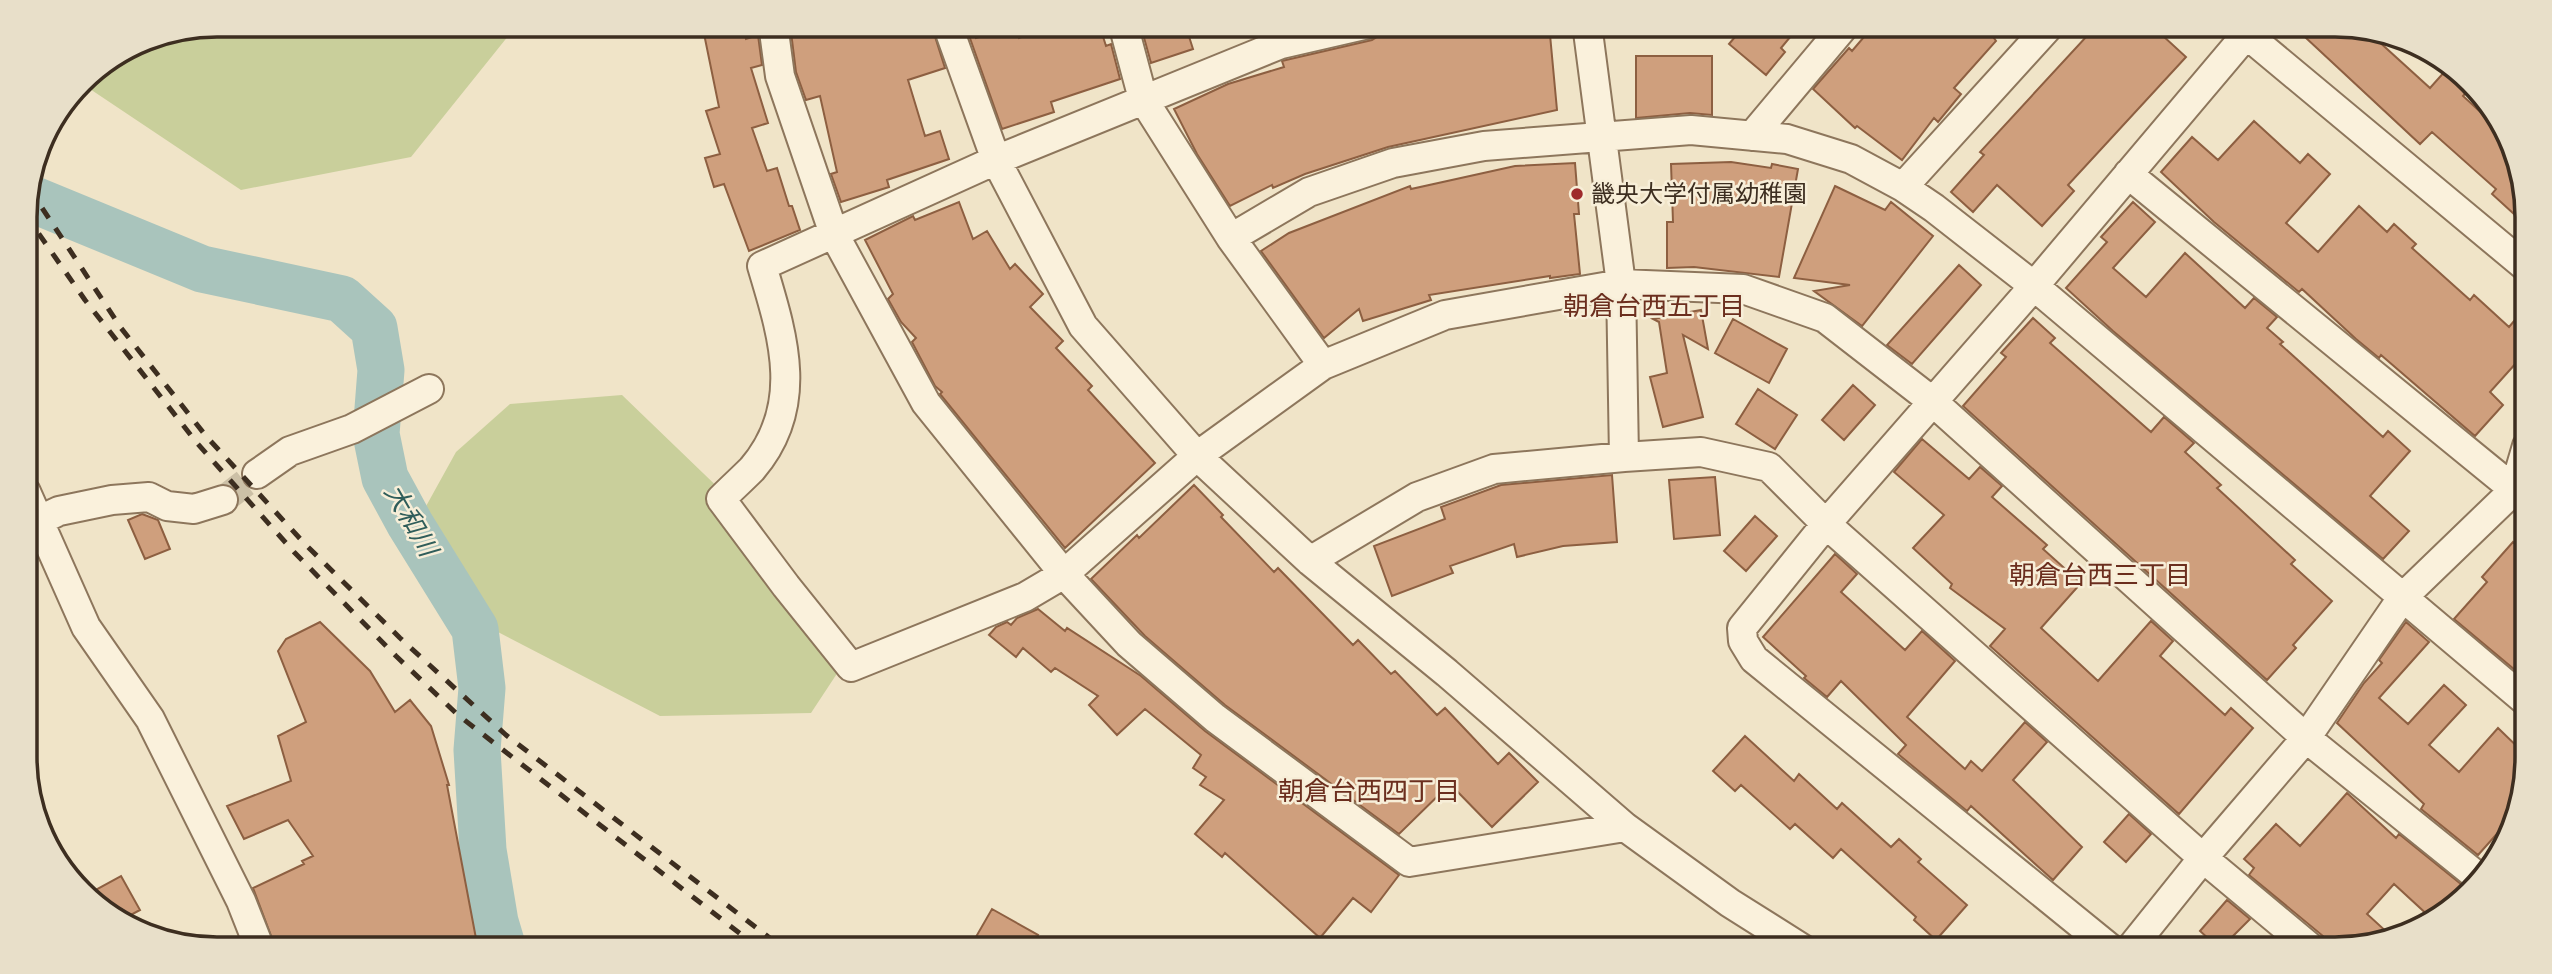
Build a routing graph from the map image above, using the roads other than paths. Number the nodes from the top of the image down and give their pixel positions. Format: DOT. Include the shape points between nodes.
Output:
graph roads {
  1 [pos="775,37"];
  2 [pos="952,37"];
  3 [pos="1126,37"];
  4 [pos="1273,37"];
  5 [pos="1589,37"];
  6 [pos="1835,37"];
  7 [pos="2039,37"];
  8 [pos="2235,37"];
  9 [pos="2248,37"];
  10 [pos="1143,99"];
  11 [pos="1602,135"];
  12 [pos="1752,136"];
  13 [pos="996,160"];
  14 [pos="2129,174"];
  15 [pos="1903,187"];
  16 [pos="834,234"];
  17 [pos="1231,238"];
  18 [pos="2515,258"];
  19 [pos="1621,284"];
  20 [pos="2034,286"];
  21 [pos="1322,365"];
  22 [pos="429,389"];
  23 [pos="1932,401"];
  24 [pos="1197,456"];
  25 [pos="1624,457"];
  26 [pos="257,474"];
  27 [pos="2515,491"];
  28 [pos="223,499"];
  29 [pos="2515,499"];
  30 [pos="38,521"];
  31 [pos="1826,524"];
  32 [pos="1310,561"];
  33 [pos="1064,574"];
  34 [pos="2402,598"];
  35 [pos="2515,692"];
  36 [pos="2306,738"];
  37 [pos="1625,827"];
  38 [pos="2203,858"];
  39 [pos="2473,873"];
  40 [pos="255,937"];
  41 [pos="1784,937"];
  42 [pos="2095,937"];
  43 [pos="2140,937"];
  44 [pos="2298,937"];
  1 -- 16 [label="street" via="780,76"];
  2 -- 13 [label="street"];
  3 -- 10 [label="street"];
  4 -- 10 [label="street"];
  5 -- 11 [label="street"];
  6 -- 12 [label="street"];
  7 -- 15 [label="street"];
  8 -- 14 [label="street"];
  9 -- 18 [label="street"];
  10 -- 13 [label="street"];
  10 -- 17 [label="street"];
  11 -- 12 [label="street" via="1691,130"];
  11 -- 17 [label="street" via="1484,146 1393,163 1309,192"];
  11 -- 19 [label="street"];
  12 -- 15 [label="street" via="1787,139 1851,159"];
  13 -- 16 [label="street"];
  13 -- 24 [label="street" via="1083,326"];
  14 -- 20 [label="street"];
  14 -- 27 [label="street"];
  15 -- 20 [label="street"];
  16 -- 33 [label="street" via="926,403"];
  16 -- 33 [label="street" via="762,266 784,345 787,381 776,430 753,468 721,499 851,667 1025,597"];
  17 -- 21 [label="street"];
  19 -- 21 [label="street" via="1445,315"];
  19 -- 23 [label="street" via="1743,289 1825,318"];
  19 -- 25 [label="street"];
  20 -- 23 [label="street"];
  20 -- 34 [label="street"];
  21 -- 24 [label="street"];
  22 -- 26 [label="street" via="352,429 290,451"];
  23 -- 31 [label="street"];
  23 -- 36 [label="street"];
  24 -- 32 [label="street"];
  24 -- 33 [label="street"];
  25 -- 31 [label="street" via="1701,452 1769,467"];
  25 -- 32 [label="street" via="1494,469 1417,497"];
  28 -- 30 [label="street" via="194,509 167,506 149,497 112,500 59,511"];
  29 -- 34 [label="street"];
  30 -- 40 [label="street" via="86,627 150,719"];
  31 -- 38 [label="street"];
  31 -- 42 [label="street" via="1742,628 1743,641 1754,659"];
  32 -- 37 [label="street"];
  33 -- 37 [label="street" via="1129,644 1215,718 1409,862"];
  34 -- 35 [label="street"];
  34 -- 36 [label="street"];
  36 -- 38 [label="street"];
  36 -- 39 [label="street"];
  37 -- 41 [label="street"];
  38 -- 43 [label="street"];
  38 -- 44 [label="street"];
}
